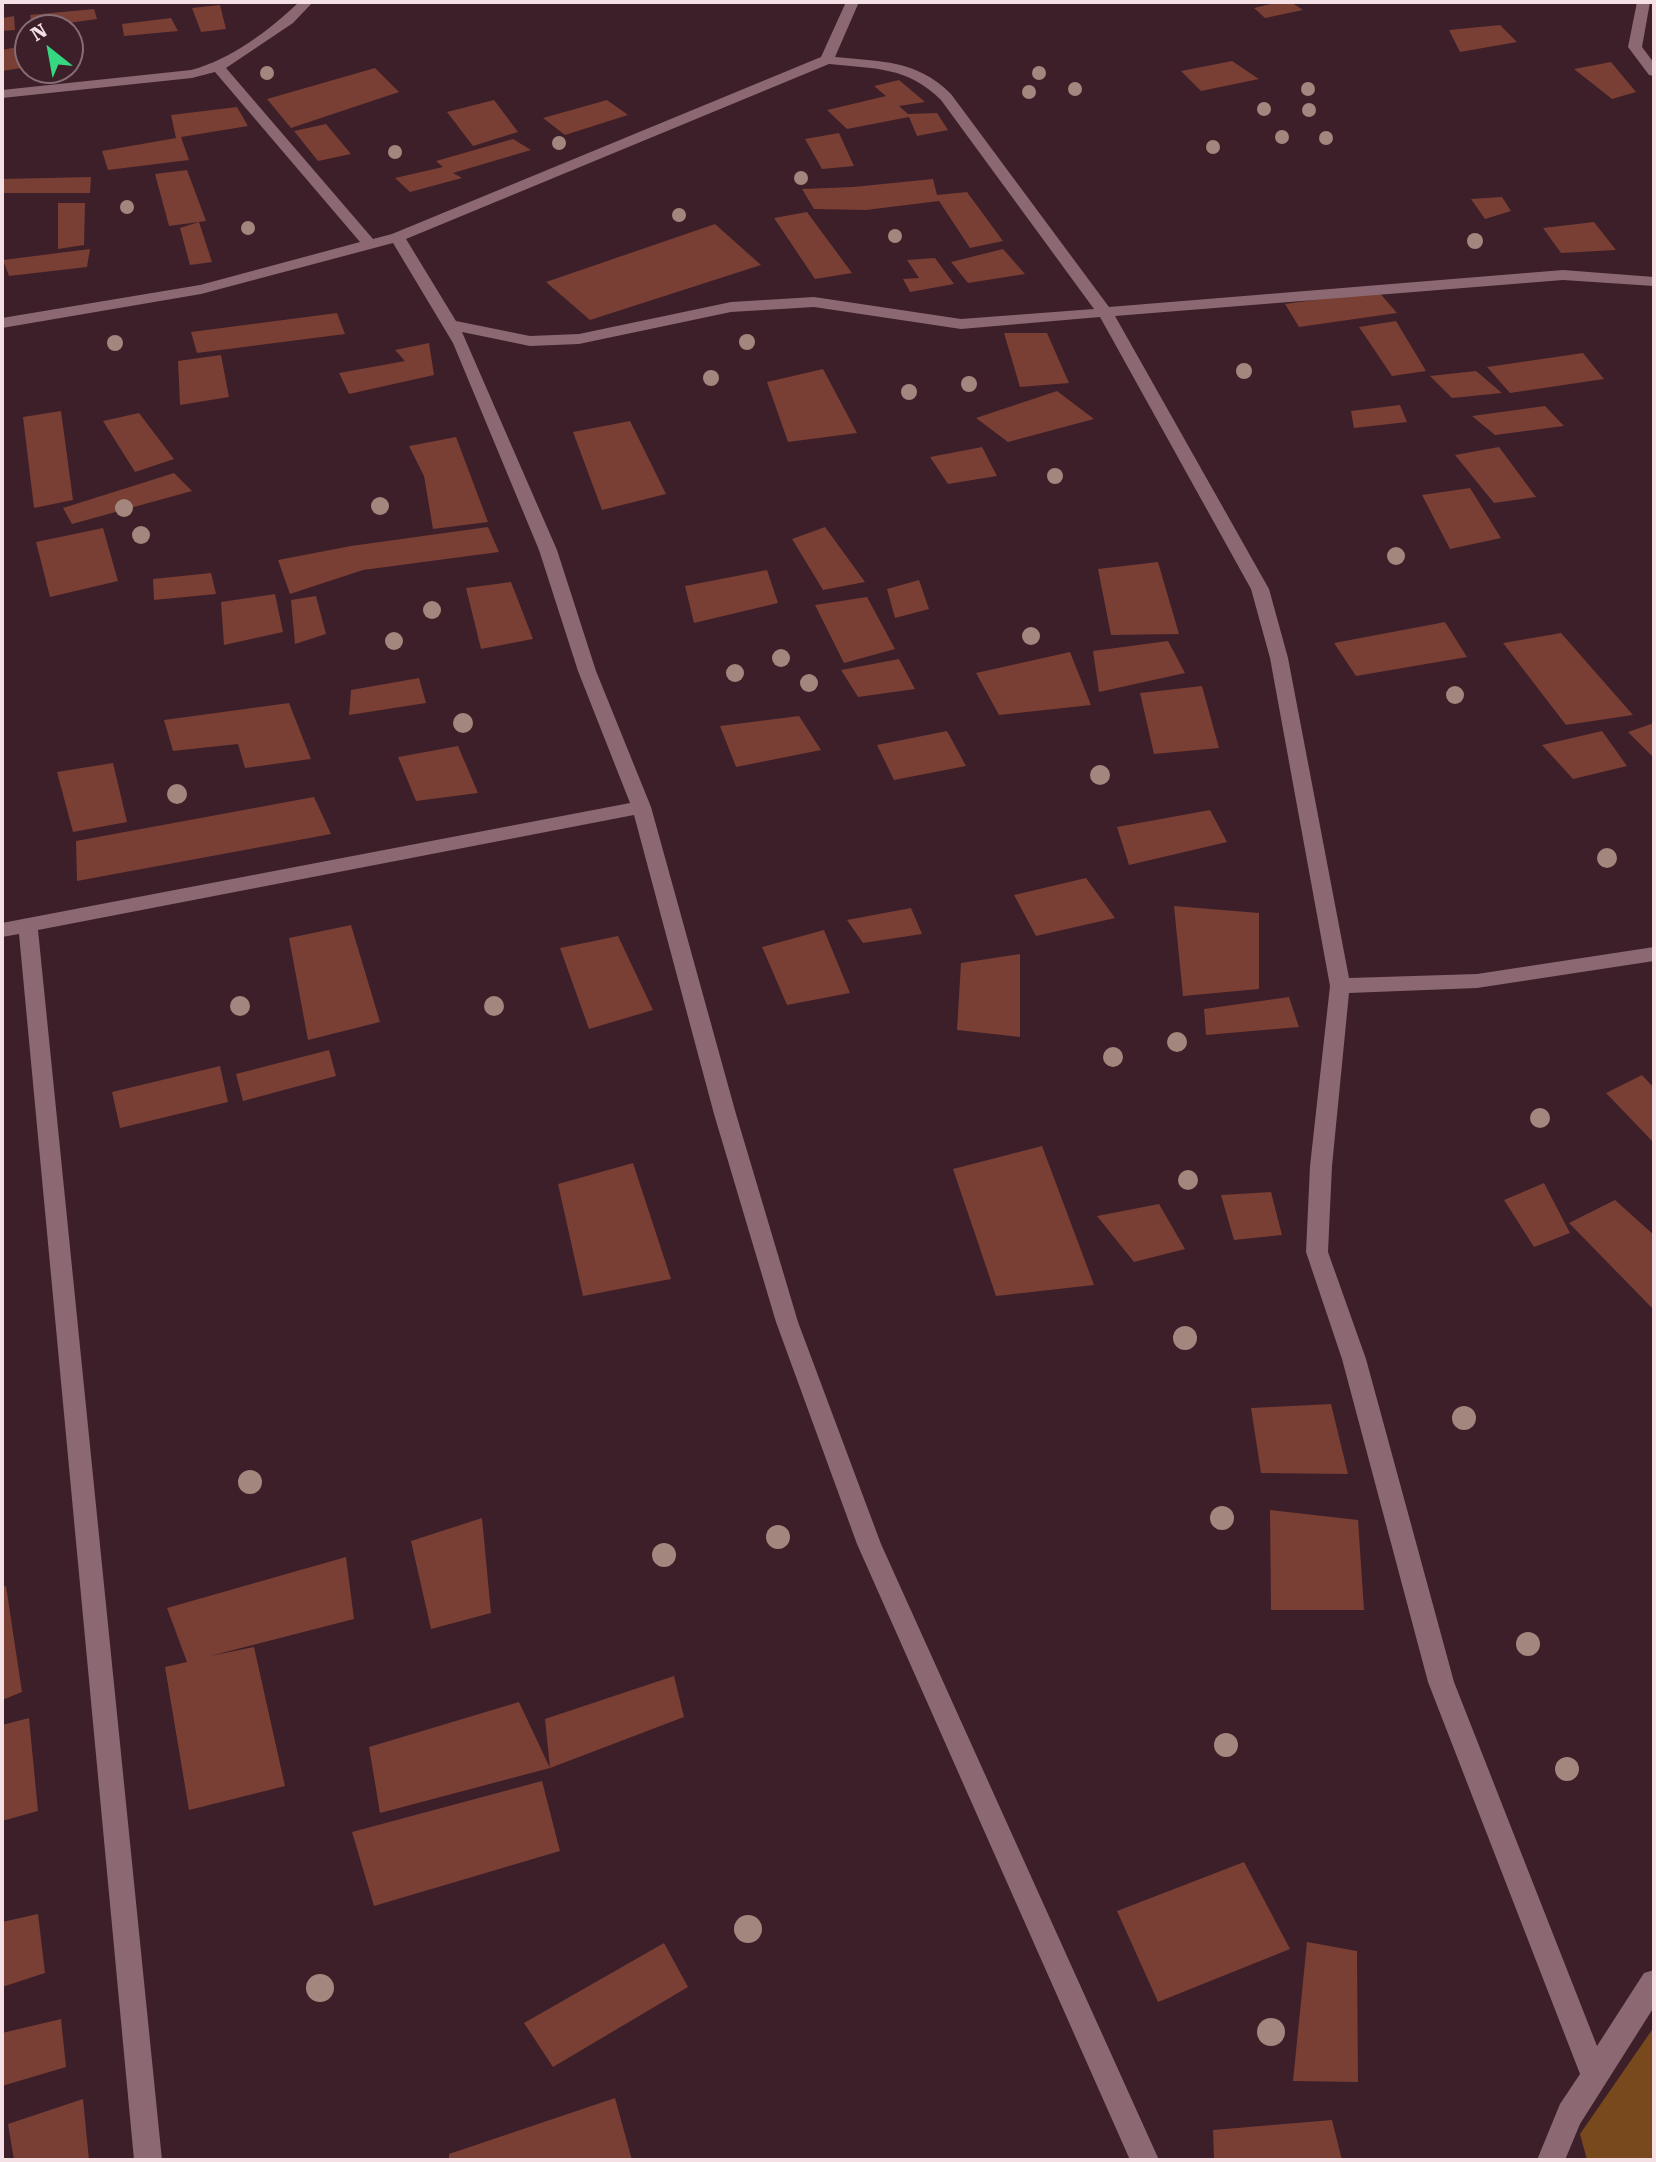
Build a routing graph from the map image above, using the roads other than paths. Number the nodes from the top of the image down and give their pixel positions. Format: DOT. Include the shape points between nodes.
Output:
graph roads {
  1 [pos="306,2"];
  2 [pos="853,2"];
  3 [pos="1643,2"];
  4 [pos="827,60"];
  5 [pos="218,67"];
  6 [pos="1654,72"];
  7 [pos="2,94"];
  8 [pos="397,237"];
  9 [pos="369,243"];
  10 [pos="1651,277"];
  11 [pos="1106,314"];
  12 [pos="2,323"];
  13 [pos="451,325"];
  14 [pos="641,807"];
  15 [pos="28,925"];
  16 [pos="2,930"];
  17 [pos="1654,954"];
  18 [pos="1340,986"];
  19 [pos="1654,1983"];
  20 [pos="1595,2077"];
  21 [pos="148,2160"];
  22 [pos="1145,2160"];
  23 [pos="1551,2160"];
  1 -- 5 [label="street" via="288,20"];
  2 -- 4 [label="street"];
  3 -- 6 [label="street" via="1634,47"];
  4 -- 8 [label="street"];
  4 -- 11 [label="street" via="900,68 930,81"];
  5 -- 7 [label="street" via="192,74"];
  5 -- 9 [label="street"];
  8 -- 9 [label="street"];
  8 -- 13 [label="street"];
  9 -- 12 [label="street" via="201,289"];
  10 -- 11 [label="street" via="1563,275"];
  11 -- 13 [label="street" via="961,324 814,302 731,307 579,339 530,341"];
  11 -- 18 [label="street" via="1260,589 1279,658"];
  13 -- 14 [label="street" via="548,550 587,671"];
  14 -- 15 [label="street"];
  14 -- 22 [label="street" via="787,1322 864,1531"];
  15 -- 16 [label="street"];
  15 -- 21 [label="street"];
  17 -- 18 [label="street" via="1477,981"];
  18 -- 20 [label="street" via="1317,1252 1354,1359 1441,1682"];
  19 -- 20 [label="street"];
  20 -- 23 [label="street" via="1570,2114"];
}
